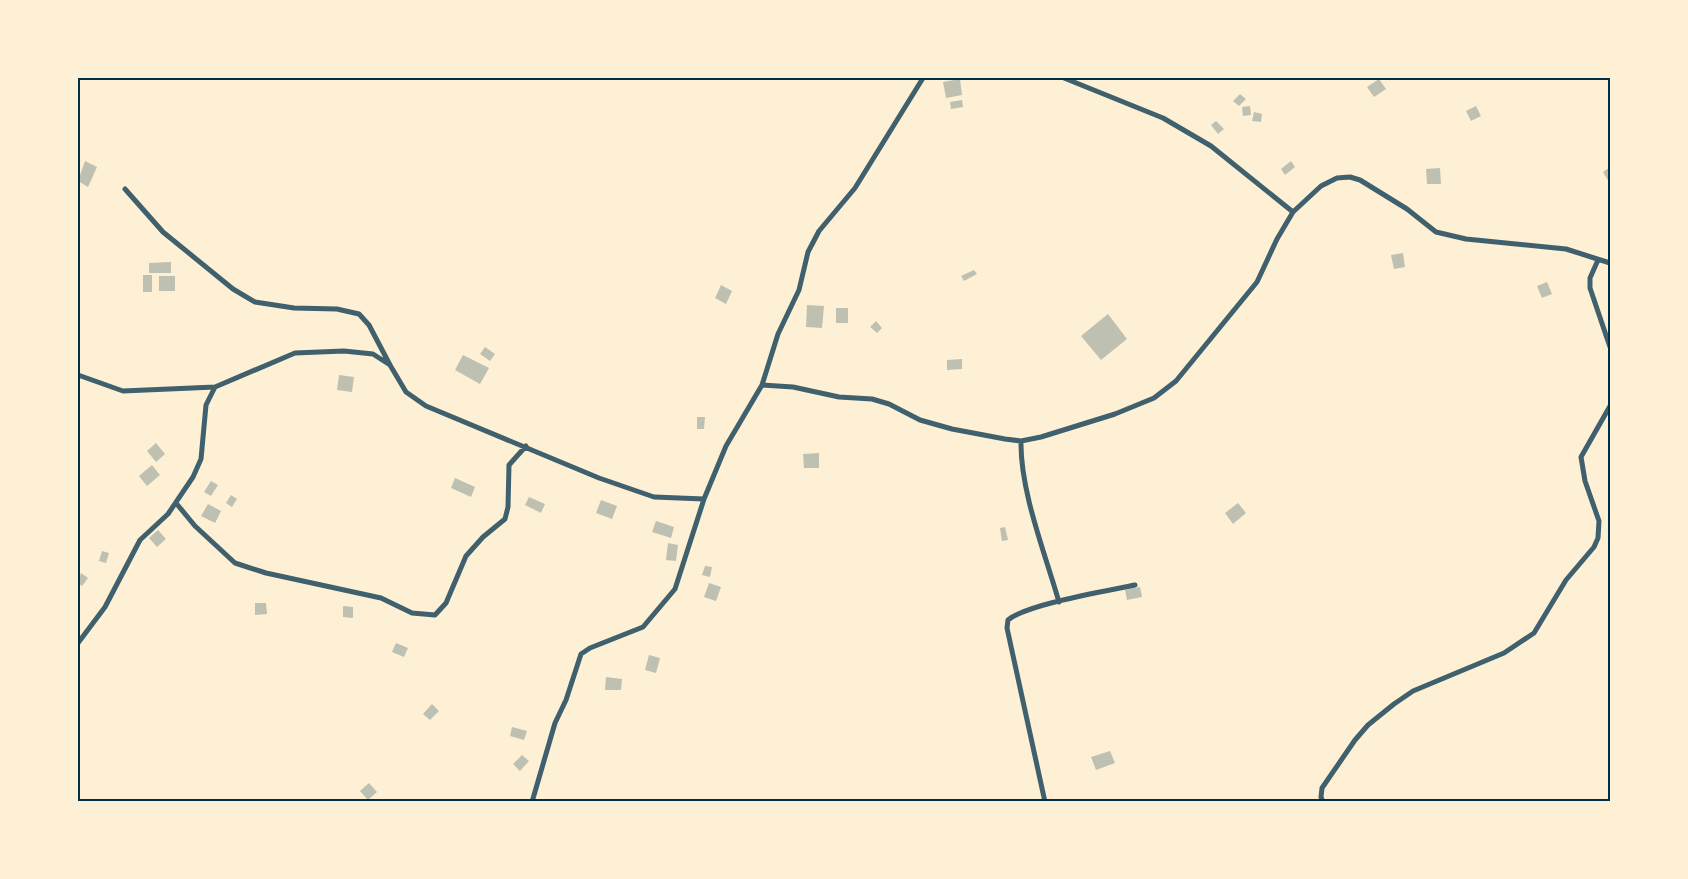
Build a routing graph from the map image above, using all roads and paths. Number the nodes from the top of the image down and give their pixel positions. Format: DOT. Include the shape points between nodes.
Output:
graph roads {
  1 [pos="923,78"];
  2 [pos="1064,78"];
  3 [pos="126,190"];
  4 [pos="1293,212"];
  5 [pos="1598,260"];
  6 [pos="1610,263"];
  7 [pos="1610,347"];
  8 [pos="390,365"];
  9 [pos="78,375"];
  10 [pos="762,385"];
  11 [pos="215,387"];
  12 [pos="1610,406"];
  13 [pos="1022,441"];
  14 [pos="526,446"];
  15 [pos="704,499"];
  16 [pos="176,504"];
  17 [pos="1134,585"];
  18 [pos="1060,602"];
  19 [pos="78,643"];
  20 [pos="1320,800"];
  21 [pos="532,802"];
  22 [pos="1045,802"];
  1 -- 10 [label="street" via="855,188 819,231 808,252 799,290 778,334"];
  2 -- 4 [label="street" via="1163,118 1211,146"];
  3 -- 8 [label="street" via="163,232 233,289 255,302 359,314 369,324"];
  4 -- 5 [label="street" via="1321,186 1337,178 1350,177 1407,209 1436,232 1466,239 1566,249"];
  4 -- 13 [label="street" via="1257,282 1176,380 1154,398 1115,414"];
  5 -- 6 [label="street"];
  5 -- 7 [label="street" via="1590,278 1590,288"];
  8 -- 11 [label="street" via="373,354 344,351 295,353"];
  8 -- 14 [label="street" via="406,392 426,406"];
  9 -- 11 [label="street" via="123,390"];
  10 -- 13 [label="street" via="872,399 920,420 952,429"];
  10 -- 15 [label="street" via="726,446"];
  11 -- 16 [label="street" via="206,405 201,459"];
  12 -- 20 [label="street" via="1581,457 1585,481 1599,521 1598,538 1566,580 1534,633 1504,652 1412,691 1394,704 1355,740 1322,788"];
  13 -- 18 [label="street" via="1021,462 1028,493"];
  14 -- 15 [label="street" via="599,478 654,497"];
  14 -- 16 [label="street" via="509,465 505,519 482,537 466,556 446,603 435,615 412,613 381,598 235,563"];
  15 -- 21 [label="street" via="675,589 656,614 643,627 581,654"];
  16 -- 19 [label="street" via="140,540 105,607"];
  17 -- 18 [label="street"];
  18 -- 22 [label="street" via="1015,614 1008,620 1007,628"];
}
